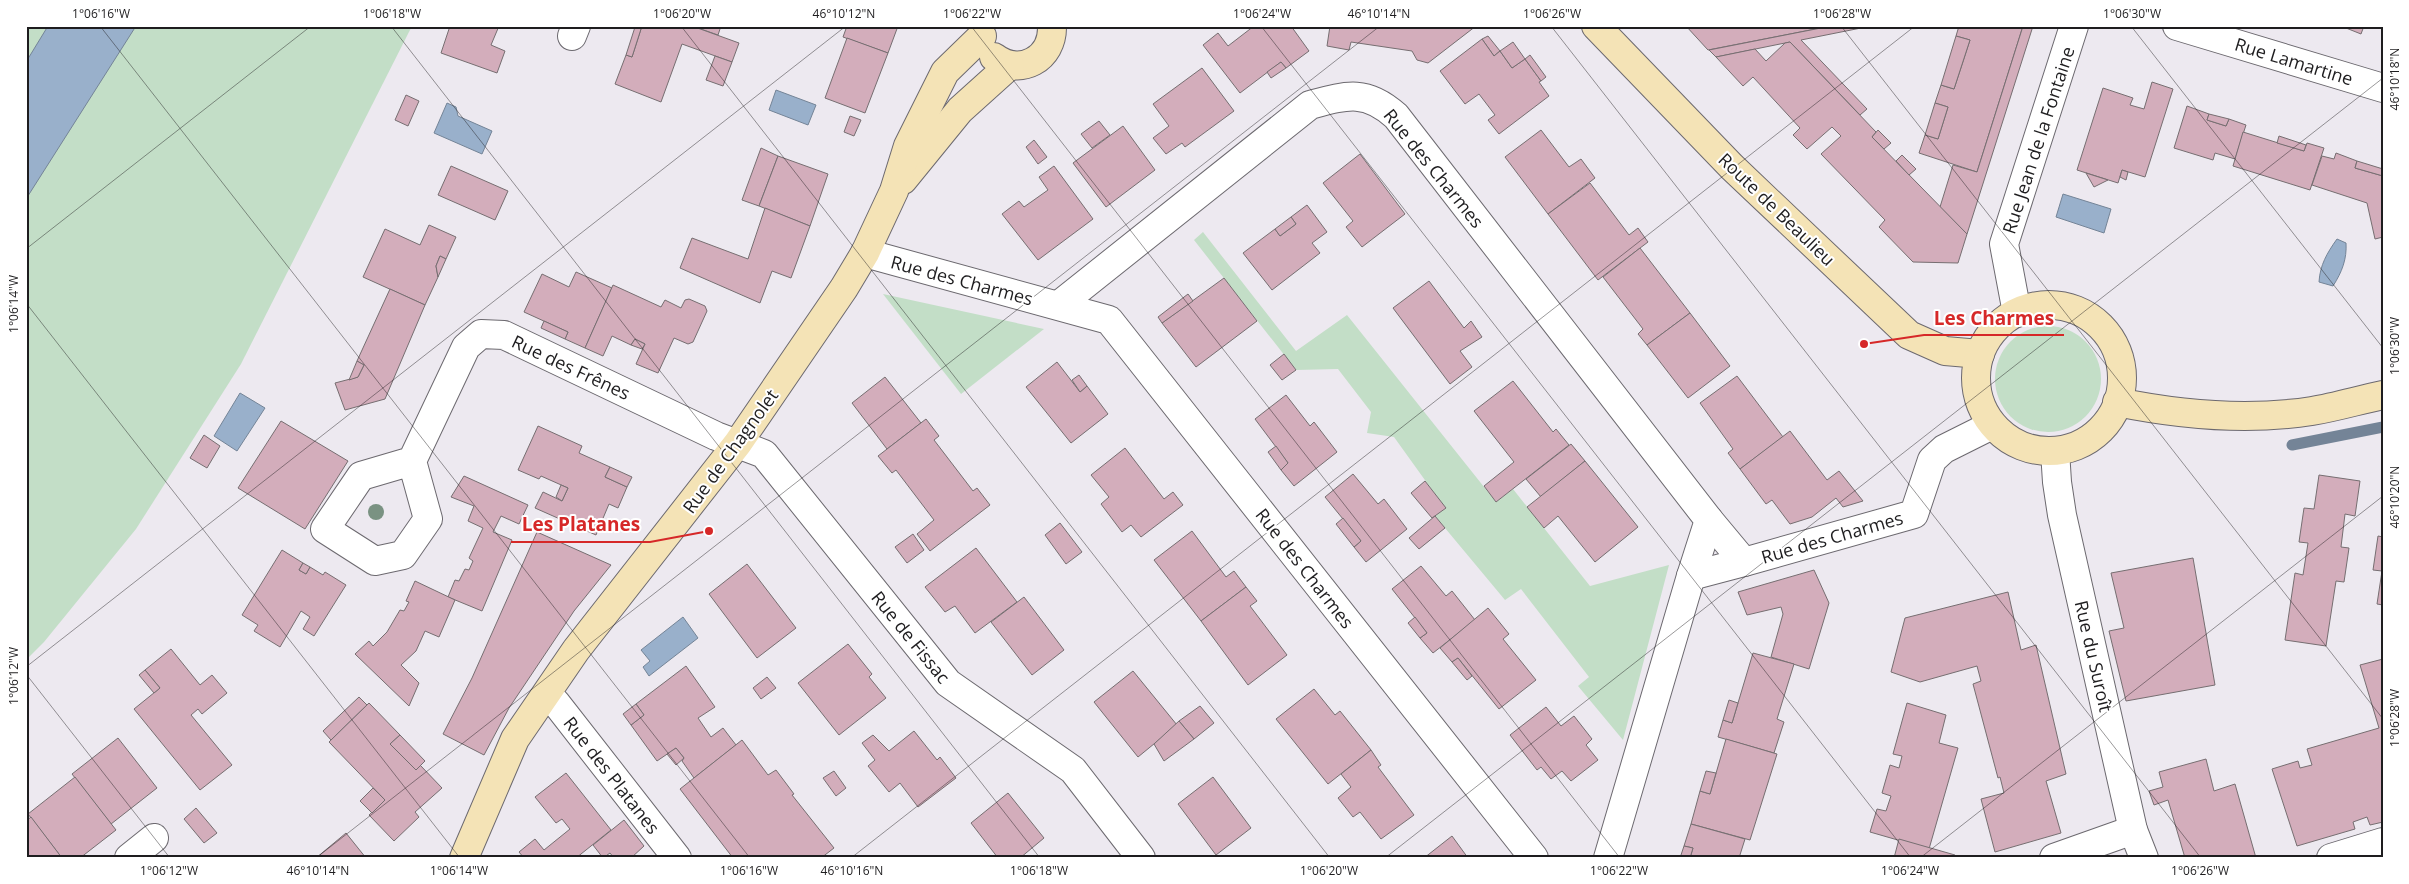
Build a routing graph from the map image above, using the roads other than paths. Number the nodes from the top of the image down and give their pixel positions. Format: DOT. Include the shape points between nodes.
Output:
graph roads {
  1 [pos="1596,26"];
  2 [pos="2074,26"];
  3 [pos="2177,26"];
  4 [pos="1056,29"];
  5 [pos="982,31"];
  6 [pos="1010,65"];
  7 [pos="2383,88"];
  8 [pos="894,190"];
  9 [pos="865,253"];
  10 [pos="1059,305"];
  11 [pos="2017,312"];
  12 [pos="1980,354"];
  13 [pos="2383,394"];
  14 [pos="2117,402"];
  15 [pos="1992,425"];
  16 [pos="738,443"];
  17 [pos="2055,451"];
  18 [pos="412,461"];
  19 [pos="1709,520"];
  20 [pos="1744,562"];
  21 [pos="1691,576"];
  22 [pos="545,696"];
  23 [pos="2133,830"];
  24 [pos="154,838"];
  25 [pos="2383,842"];
  26 [pos="129,858"];
  27 [pos="464,858"];
  28 [pos="677,858"];
  29 [pos="1141,858"];
  30 [pos="1534,858"];
  31 [pos="1608,858"];
  32 [pos="2054,858"];
  33 [pos="2144,858"];
  34 [pos="2331,858"];
  1 -- 12 [label="street, Route de Beaulieu" via="1732,167 1909,335 1945,351"];
  2 -- 11 [label="street, Rue Jean de la Fontaine" via="2004,244"];
  3 -- 7 [label="street, Rue Lamartine"];
  4 -- 6 [label="street" via="1050,44 1038,59 1020,66"];
  5 -- 6 [label="street, Rue de Chagnolet" via="991,55"];
  5 -- 8 [label="street, Rue de Chagnolet" via="945,72 908,146"];
  6 -- 8 [label="street, Rue de Chagnolet" via="960,110"];
  8 -- 9 [label="street, Rue de Chagnolet"];
  9 -- 10 [label="street, Rue des Charmes"];
  9 -- 16 [label="street, Rue de Chagnolet"];
  10 -- 19 [label="street, Rue des Charmes" via="1310,105 1337,97 1360,97 1381,103 1402,124"];
  10 -- 30 [label="street, Rue des Charmes" via="1109,320"];
  11 -- 12 [label="street" via="1988,337"];
  11 -- 14 [label="street" via="2035,306 2054,306 2073,309 2090,318 2115,347 2122,384"];
  12 -- 15 [label="street" via="1976,376 1978,397"];
  13 -- 14 [label="street" via="2312,411 2255,415 2160,411"];
  14 -- 17 [label="street" via="2110,418 2093,436 2071,448"];
  15 -- 17 [label="street" via="2020,446 2037,451"];
  15 -- 20 [label="street, Rue des Charmes" via="1944,449 1932,460 1914,514"];
  16 -- 18 [label="street, Rue des Frênes" via="716,436 504,335 481,334 466,347"];
  16 -- 22 [label="street, Rue de Chagnolet" via="576,650"];
  16 -- 29 [label="street, Rue de Fissac" via="764,454 948,683 1074,770"];
  17 -- 23 [label="street, Rue du Suroît" via="2062,516"];
  19 -- 20 [label="street, Rue des Charmes"];
  19 -- 21 [label="street"];
  20 -- 21 [label="street, Rue des Charmes"];
  21 -- 31 [label="street"];
  22 -- 27 [label="street, Rue de Chagnolet" via="515,739"];
  22 -- 28 [label="street, Rue des Platanes" via="556,703"];
  23 -- 32 [label="street"];
  23 -- 33 [label="street, Rue du Suroît"];
  24 -- 26 [label="street"];
  25 -- 34 [label="street"];
}
